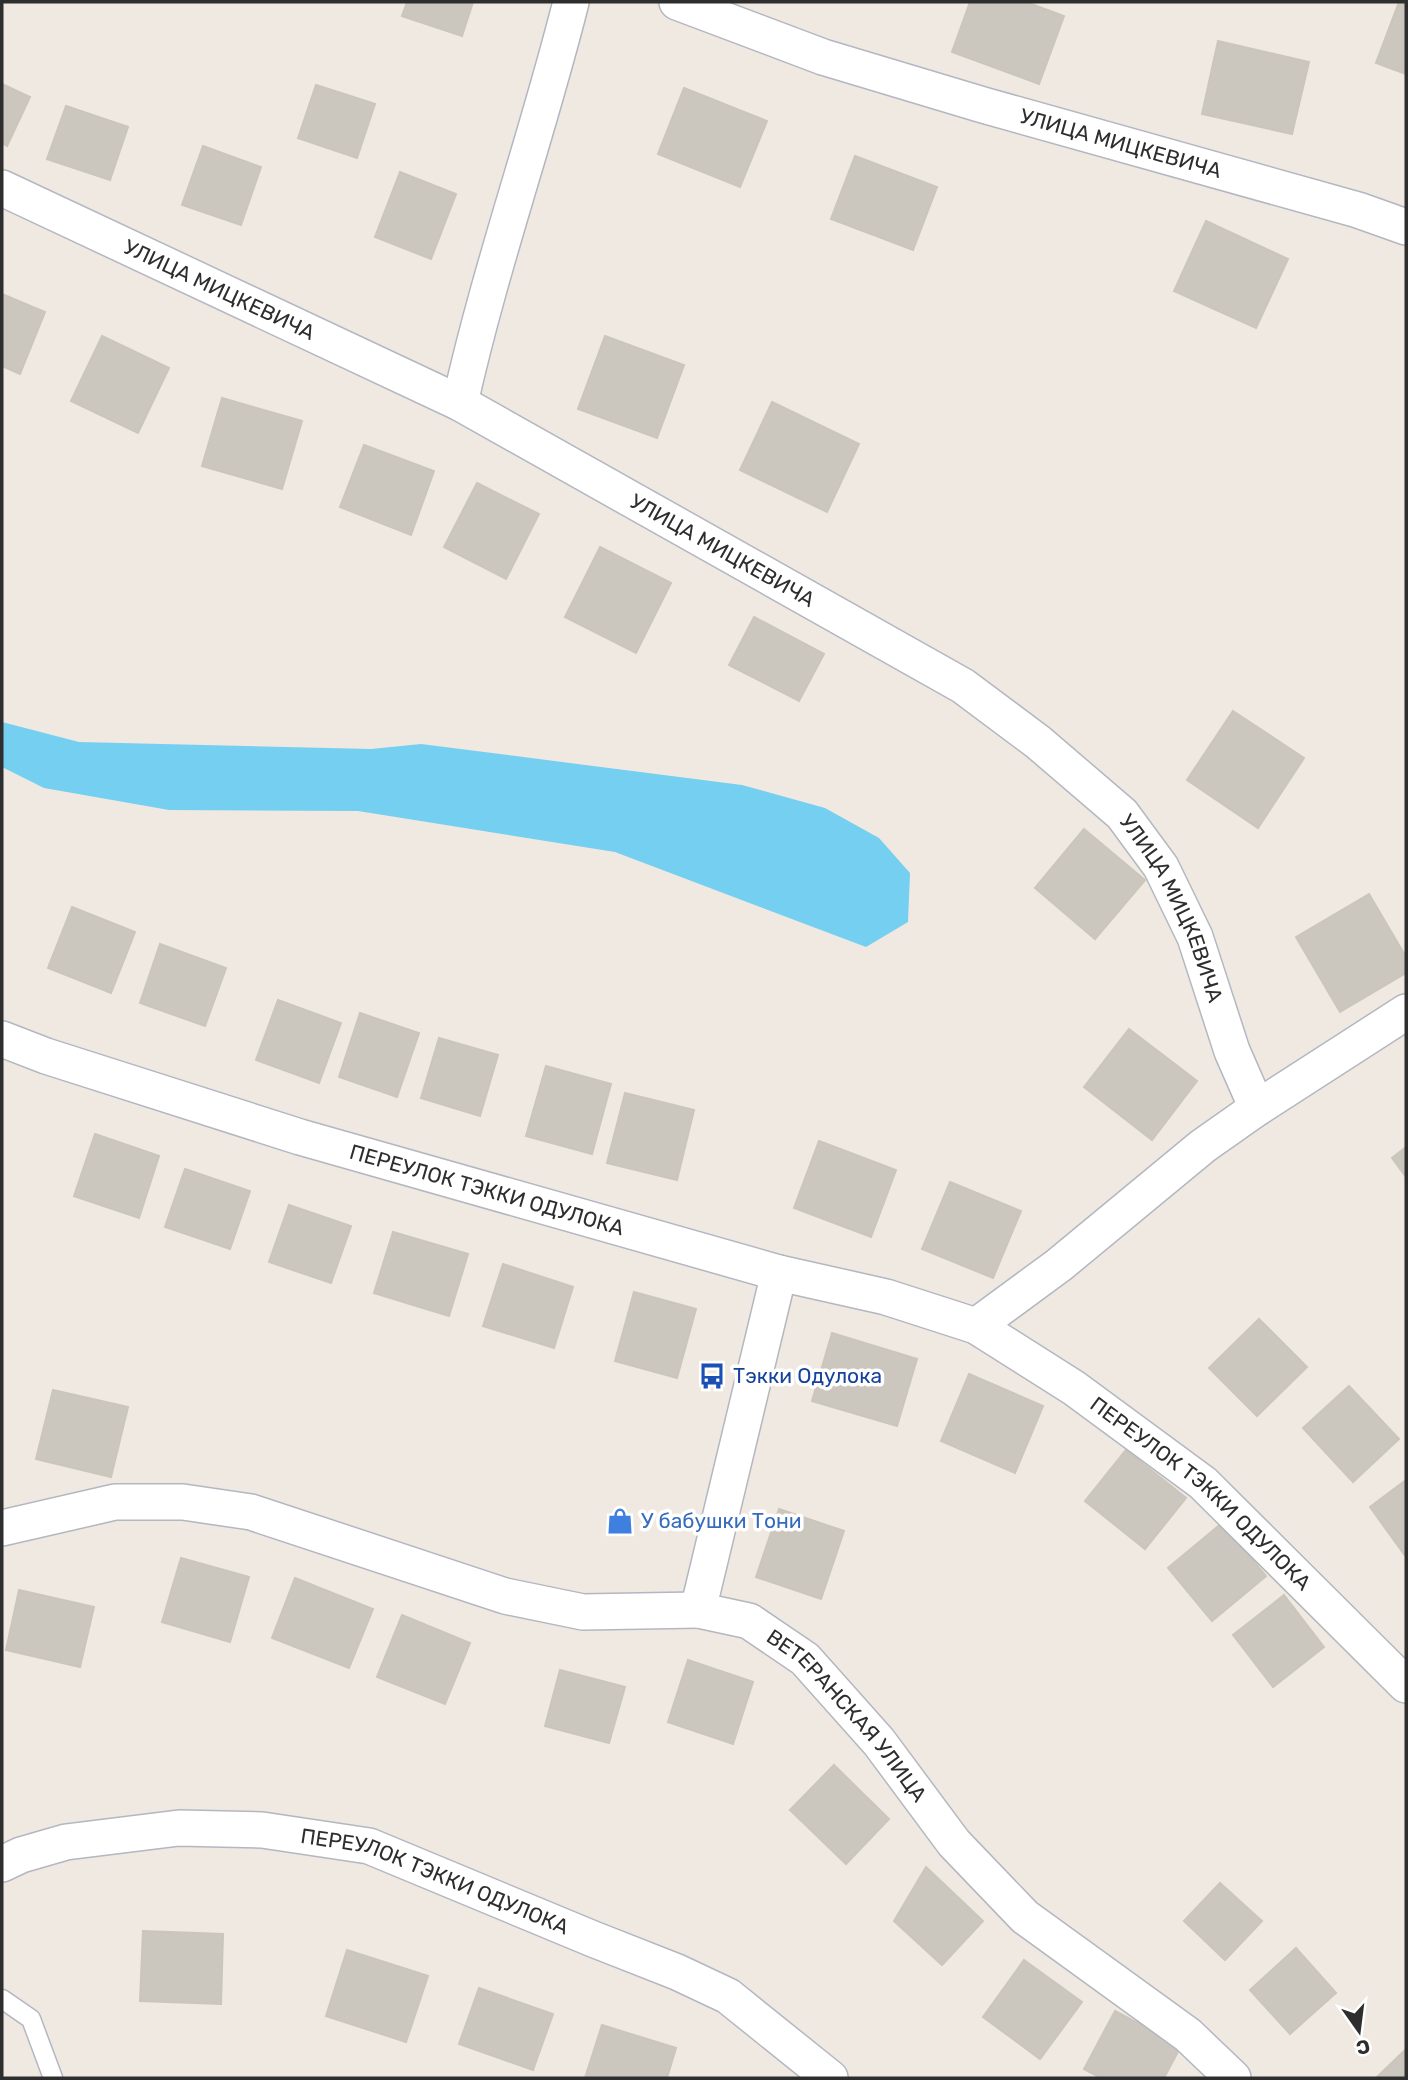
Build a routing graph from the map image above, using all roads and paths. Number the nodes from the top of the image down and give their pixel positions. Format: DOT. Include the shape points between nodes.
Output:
graph roads {
  1 [pos="571,2"];
  2 [pos="677,2"];
  3 [pos="2,188"];
  4 [pos="1406,227"];
  5 [pos="460,403"];
  6 [pos="1399,1026"];
  7 [pos="2,1039"];
  8 [pos="1257,1108"];
  9 [pos="779,1273"];
  10 [pos="976,1326"];
  11 [pos="2,1528"];
  12 [pos="698,1610"];
  13 [pos="1406,1685"];
  14 [pos="2,1864"];
  15 [pos="2,1999"];
  16 [pos="52,2078"];
  17 [pos="830,2078"];
  18 [pos="1233,2078"];
  1 -- 5 [label="street"];
  2 -- 4 [label="street, УЛИЦА МИЦКЕВИЧА" via="823,57"];
  3 -- 5 [label="street, УЛИЦА МИЦКЕВИЧА"];
  5 -- 8 [label="street, УЛИЦА МИЦКЕВИЧА" via="963,686 1038,741 1122,814 1161,867 1195,937 1232,1051"];
  6 -- 8 [label="street"];
  7 -- 9 [label="street, ПЕРЕУЛОК ТЭККИ ОДУЛОКА" via="300,1138"];
  8 -- 10 [label="street"];
  9 -- 10 [label="street, ПЕРЕУЛОК ТЭККИ ОДУЛОКА" via="886,1297"];
  9 -- 12 [label="street"];
  10 -- 13 [label="street, ПЕРЕУЛОК ТЭККИ ОДУЛОКА" via="1074,1388 1203,1483"];
  11 -- 12 [label="street" via="115,1502 183,1502 251,1512 505,1596 583,1612"];
  12 -- 18 [label="street, ВЕТЕРАНСКАЯ УЛИЦА" via="749,1622 805,1659 879,1742 954,1843 1025,1917 1188,2035"];
  14 -- 17 [label="street, ПЕРЕУЛОК ТЭККИ ОДУЛОКА" via="66,1842 179,1828 262,1830 369,1846 728,1996"];
  15 -- 16 [label="lane" via="31,2019"];
}
